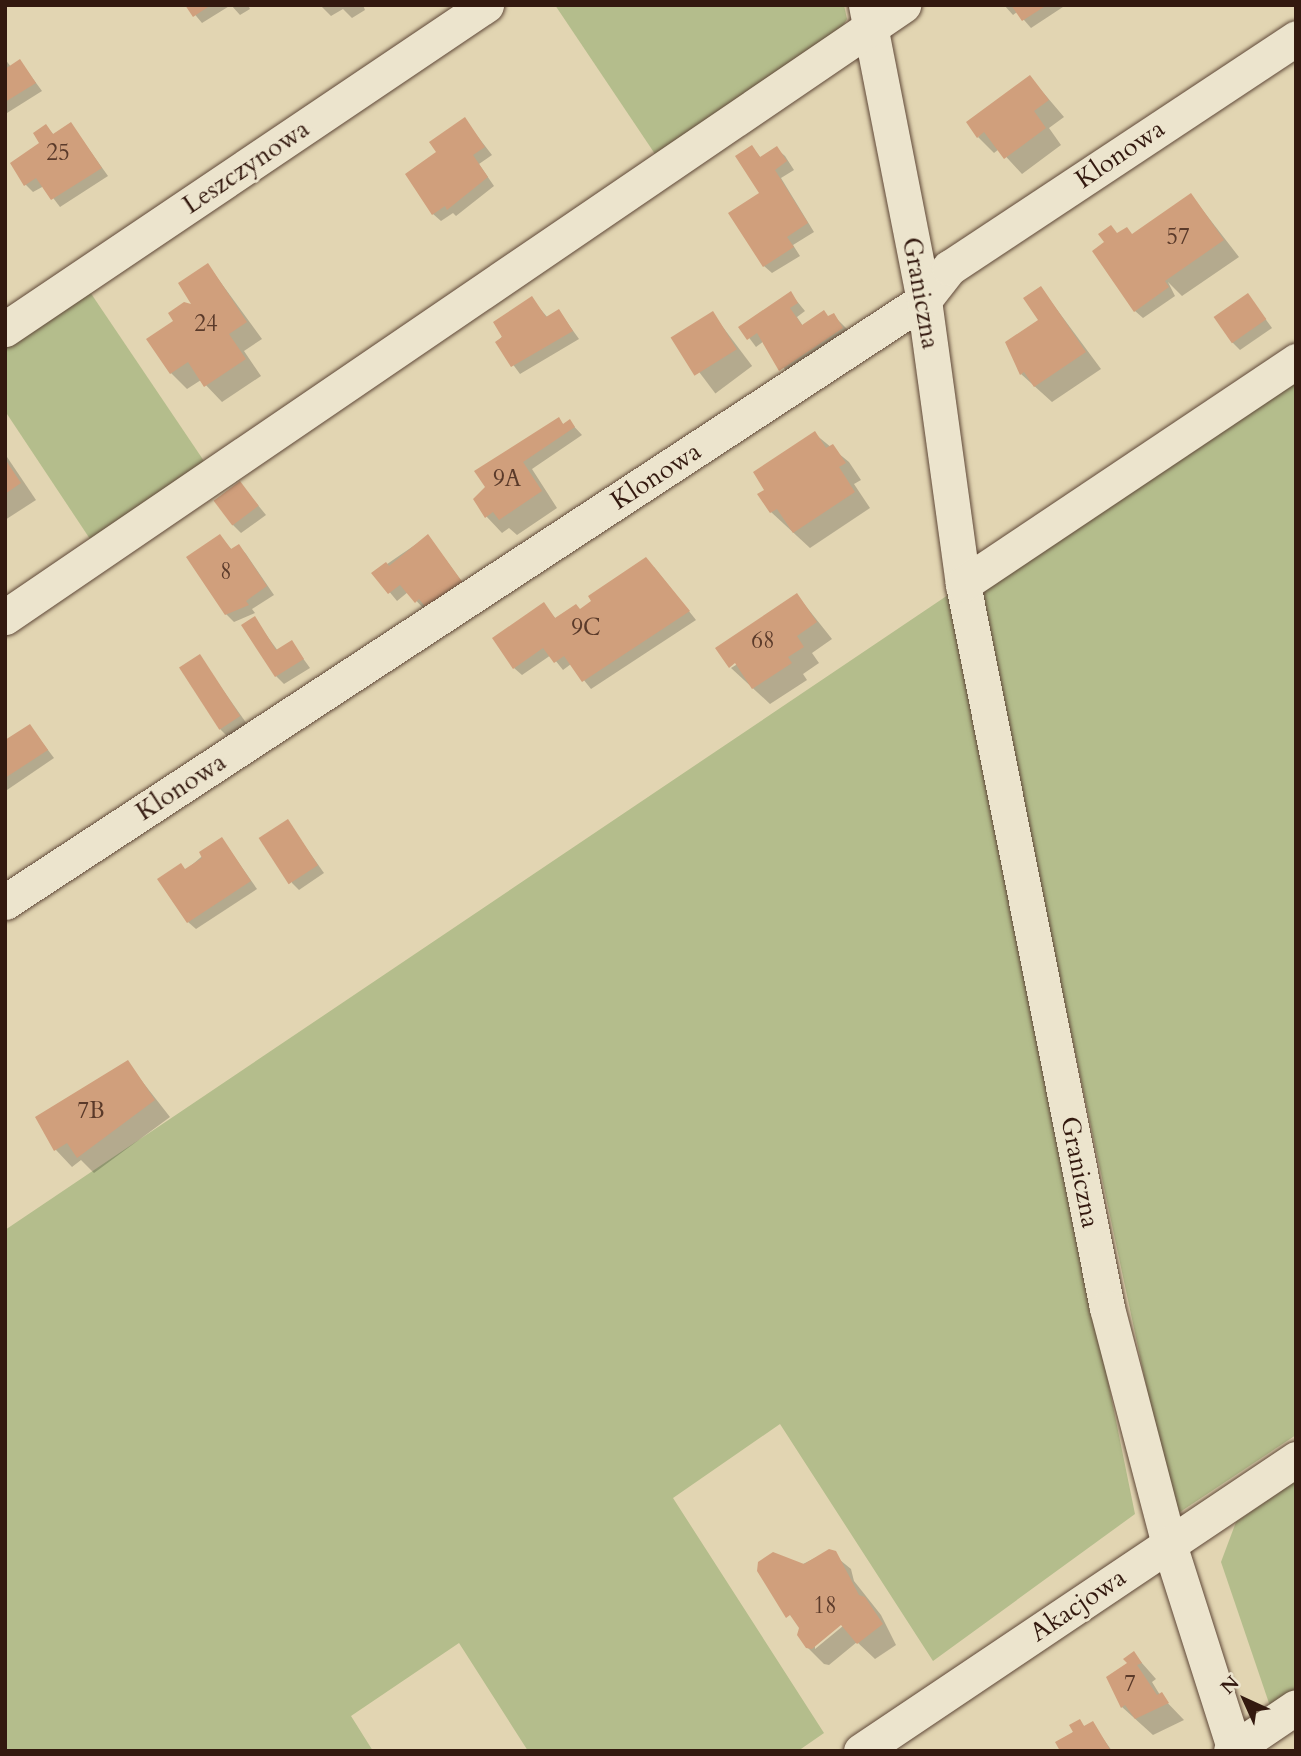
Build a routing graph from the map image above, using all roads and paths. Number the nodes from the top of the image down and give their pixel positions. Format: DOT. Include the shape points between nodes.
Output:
graph roads {
  1 [pos="486,5"];
  2 [pos="903,5"];
  3 [pos="868,16"];
  4 [pos="1296,38"];
  5 [pos="924,300"];
  6 [pos="5,329"];
  7 [pos="1296,361"];
  8 [pos="963,584"];
  9 [pos="5,617"];
  10 [pos="5,902"];
  11 [pos="1296,1459"];
  12 [pos="1169,1544"];
  13 [pos="1296,1707"];
  14 [pos="1234,1750"];
  15 [pos="861,1751"];
  1 -- 6 [label="street, Leszczynowa"];
  2 -- 3 [label="street"];
  3 -- 5 [label="street, Graniczna"];
  3 -- 9 [label="street"];
  4 -- 5 [label="street, Klonowa" via="949,268"];
  5 -- 8 [label="street, Graniczna"];
  5 -- 10 [label="street, Klonowa"];
  7 -- 8 [label="street"];
  8 -- 12 [label="street, Graniczna" via="1107,1308"];
  11 -- 12 [label="street, Akacjowa"];
  12 -- 14 [label="street, Graniczna"];
  12 -- 15 [label="street, Akacjowa"];
  13 -- 14 [label="street"];
}
